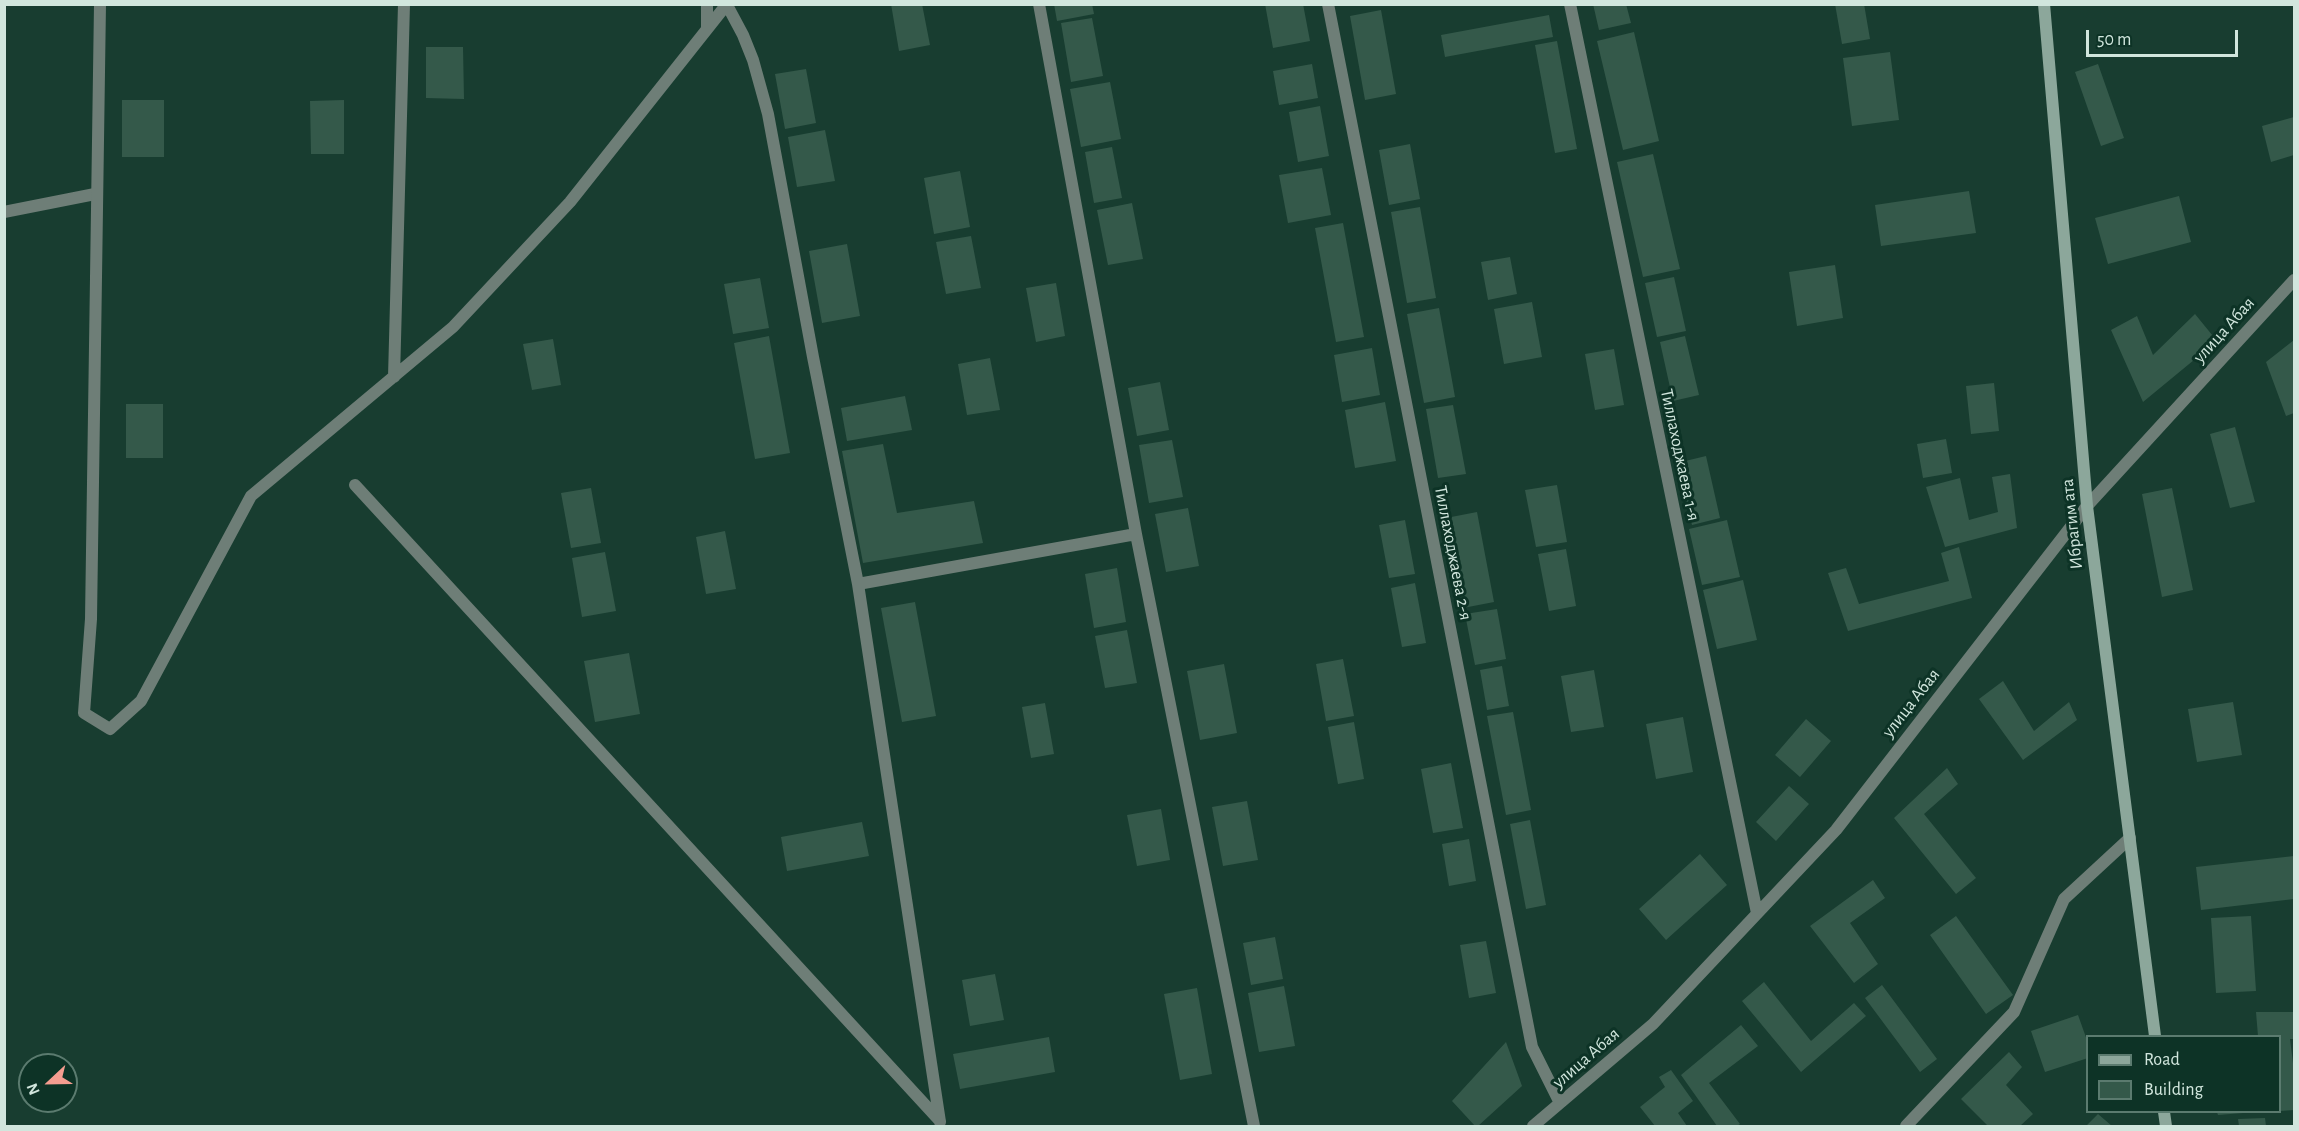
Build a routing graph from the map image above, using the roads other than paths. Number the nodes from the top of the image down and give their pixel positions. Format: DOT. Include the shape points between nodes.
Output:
graph roads {
  1 [pos="100,4"];
  2 [pos="404,4"];
  3 [pos="707,4"];
  4 [pos="1039,4"];
  5 [pos="1328,4"];
  6 [pos="1570,4"];
  7 [pos="2044,4"];
  8 [pos="727,5"];
  9 [pos="706,29"];
  10 [pos="95,194"];
  11 [pos="4,212"];
  12 [pos="2295,279"];
  13 [pos="394,377"];
  14 [pos="355,485"];
  15 [pos="2087,506"];
  16 [pos="1136,534"];
  17 [pos="858,584"];
  18 [pos="2130,838"];
  19 [pos="1757,913"];
  20 [pos="2155,1035"];
  21 [pos="1560,1103"];
  22 [pos="943,1124"];
  23 [pos="1254,1126"];
  24 [pos="1533,1126"];
  25 [pos="1906,1126"];
  1 -- 10 [label="street"];
  2 -- 13 [label="street"];
  3 -- 9 [label="street"];
  4 -- 16 [label="street"];
  5 -- 21 [label="street, Тиллаходжаева 2-я" via="1532,1047"];
  6 -- 19 [label="street, Тиллаходжаева 1-я"];
  7 -- 15 [label="street, Ибрагим ата"];
  8 -- 9 [label="street"];
  8 -- 17 [label="street" via="753,60 768,114"];
  9 -- 13 [label="street" via="570,202 453,327"];
  10 -- 11 [label="street"];
  10 -- 13 [label="street" via="91,618 84,713 110,729 141,701 251,496"];
  12 -- 15 [label="street, улица Абая"];
  14 -- 22 [label="street"];
  15 -- 18 [label="street, Ибрагим ата"];
  15 -- 19 [label="street, улица Абая" via="1836,830"];
  16 -- 17 [label="street"];
  16 -- 23 [label="street"];
  17 -- 22 [label="street"];
  18 -- 20 [label="street, Ибрагим ата"];
  18 -- 25 [label="street" via="2064,899 2014,1012"];
  19 -- 21 [label="street, улица Абая" via="1653,1024"];
  21 -- 24 [label="street, улица Абая"];
}
